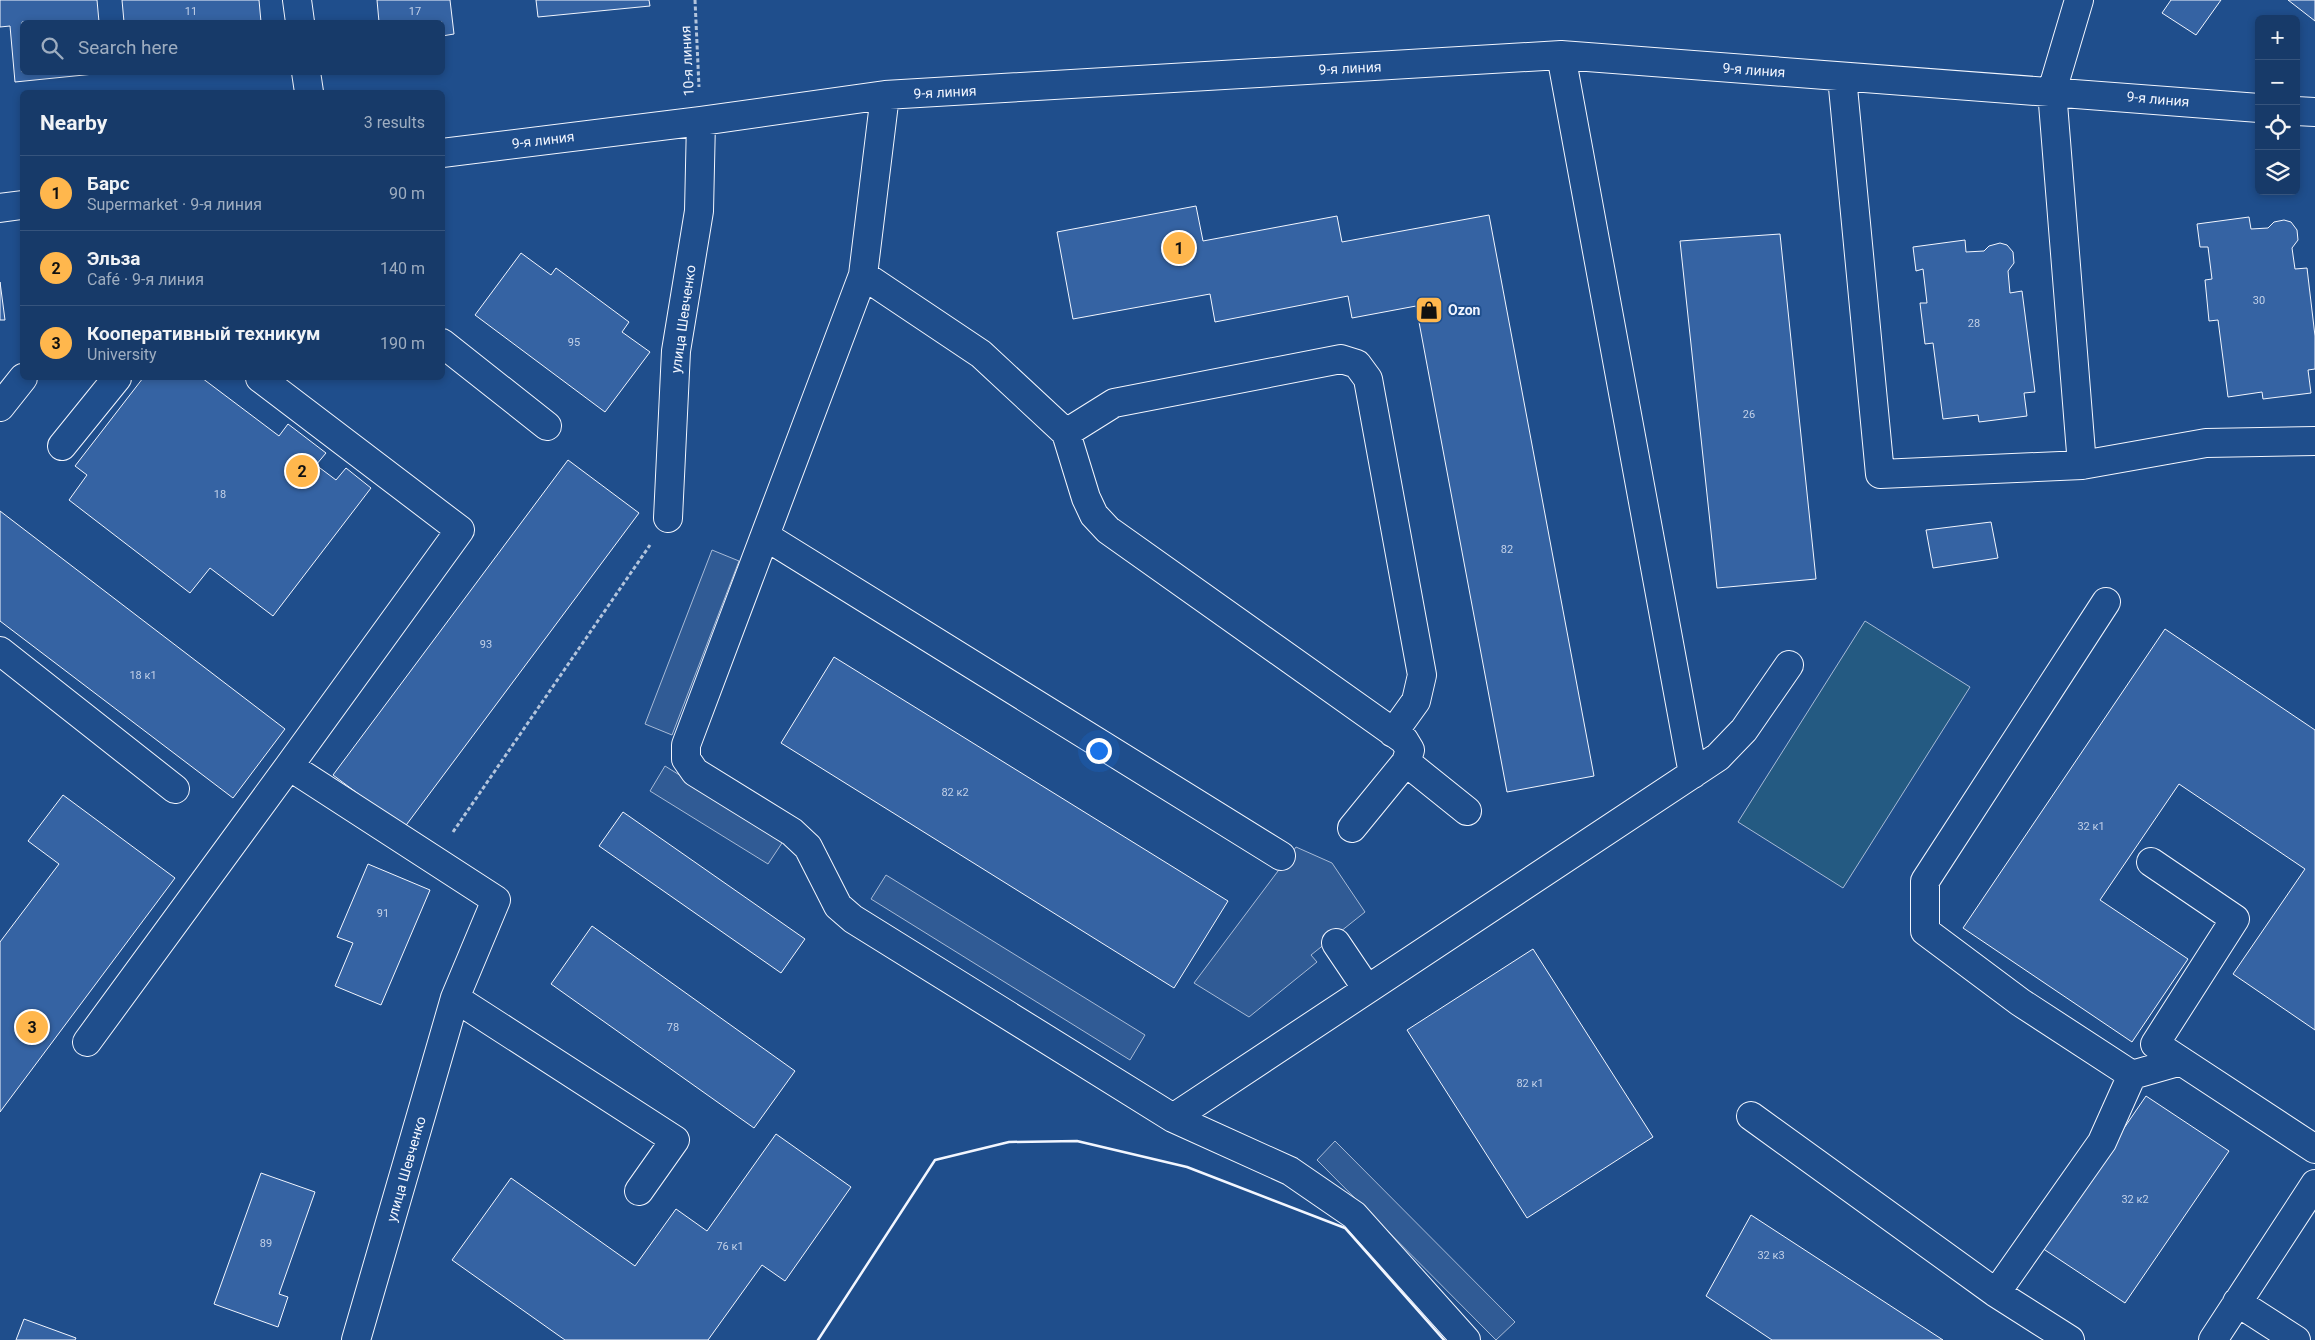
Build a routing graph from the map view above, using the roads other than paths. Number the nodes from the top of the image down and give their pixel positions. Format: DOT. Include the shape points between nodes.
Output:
graph roads {
  1 [pos="297,0"];
  2 [pos="2079,0"];
  3 [pos="300,20"];
  4 [pos="1561,55"];
  5 [pos="306,75"];
  6 [pos="1842,77"];
  7 [pos="309,90"];
  8 [pos="2052,91"];
  9 [pos="885,95"];
  10 [pos="2255,108"];
  11 [pos="2300,111"];
  12 [pos="2315,112"];
  13 [pos="701,121"];
  14 [pos="445,153"];
  15 [pos="20,205"];
  16 [pos="0,208"];
  17 [pos="863,275"];
  18 [pos="445,345"];
  19 [pos="21,380"];
  20 [pos="115,380"];
  21 [pos="263,380"];
  22 [pos="0,407"];
  23 [pos="547,426"];
  24 [pos="1066,433"];
  25 [pos="2315,441"];
  26 [pos="62,446"];
  27 [pos="2082,465"];
  28 [pos="668,518"];
  29 [pos="765,536"];
  30 [pos="2106,602"];
  31 [pos="0,652"];
  32 [pos="1789,665"];
  33 [pos="1394,733"];
  34 [pos="1406,762"];
  35 [pos="289,766"];
  36 [pos="1692,774"];
  37 [pos="175,788"];
  38 [pos="1467,812"];
  39 [pos="1352,828"];
  40 [pos="1281,856"];
  41 [pos="2152,862"];
  42 [pos="1336,943"];
  43 [pos="1367,989"];
  44 [pos="455,998"];
  45 [pos="87,1042"];
  46 [pos="2181,1061"];
  47 [pos="2132,1076"];
  48 [pos="1751,1116"];
  49 [pos="1173,1118"];
  50 [pos="2315,1149"];
  51 [pos="2315,1184"];
  52 [pos="639,1191"];
  53 [pos="1996,1293"];
  54 [pos="2237,1302"];
  55 [pos="356,1340"];
  56 [pos="1466,1340"];
  57 [pos="2070,1340"];
  58 [pos="2213,1340"];
  59 [pos="2296,1340"];
  1 -- 3 [label="street"];
  2 -- 8 [label="street"];
  4 -- 6 [label="street, 9-я линия"];
  4 -- 9 [label="street, 9-я линия"];
  4 -- 36 [label="street"];
  5 -- 7 [label="street"];
  6 -- 8 [label="street, 9-я линия"];
  6 -- 27 [label="street" via="1880,474"];
  8 -- 10 [label="street, 9-я линия"];
  8 -- 27 [label="street"];
  9 -- 13 [label="street, 9-я линия"];
  9 -- 17 [label="street"];
  11 -- 12 [label="street"];
  13 -- 14 [label="street, 9-я линия"];
  13 -- 28 [label="street, улица Шевченко" via="699,211 676,351"];
  15 -- 16 [label="street"];
  17 -- 24 [label="street" via="981,354"];
  17 -- 29 [label="street"];
  18 -- 23 [label="street"];
  19 -- 22 [label="street"];
  20 -- 26 [label="street"];
  21 -- 35 [label="street" via="460,530"];
  24 -- 33 [label="street" via="1086,498 1094,515 1108,530"];
  24 -- 33 [label="street" via="1114,403 1341,359 1357,364 1368,379 1422,675 1416,701"];
  25 -- 27 [label="street" via="2206,443"];
  29 -- 40 [label="street"];
  29 -- 49 [label="street" via="686,745 686,759 695,772 792,832 808,847 838,906 853,919"];
  30 -- 47 [label="street" via="1925,881 1925,931 2020,1002"];
  31 -- 37 [label="street"];
  32 -- 36 [label="street" via="1732,744"];
  33 -- 34 [label="street" via="1410,750"];
  34 -- 38 [label="street"];
  34 -- 39 [label="street"];
  35 -- 44 [label="street, улица Шевченко" via="496,900"];
  35 -- 45 [label="street"];
  36 -- 43 [label="street"];
  41 -- 46 [label="street" via="2234,919 2155,1044"];
  42 -- 43 [label="street"];
  43 -- 49 [label="street"];
  44 -- 52 [label="street" via="675,1140"];
  44 -- 55 [label="street, улица Шевченко"];
  46 -- 47 [label="street"];
  46 -- 50 [label="street"];
  47 -- 53 [label="street" via="2102,1142"];
  48 -- 53 [label="street"];
  49 -- 56 [label="street" via="1290,1171 1354,1215"];
  51 -- 54 [label="street"];
  53 -- 57 [label="street"];
  54 -- 58 [label="street"];
  54 -- 59 [label="street"];
}
